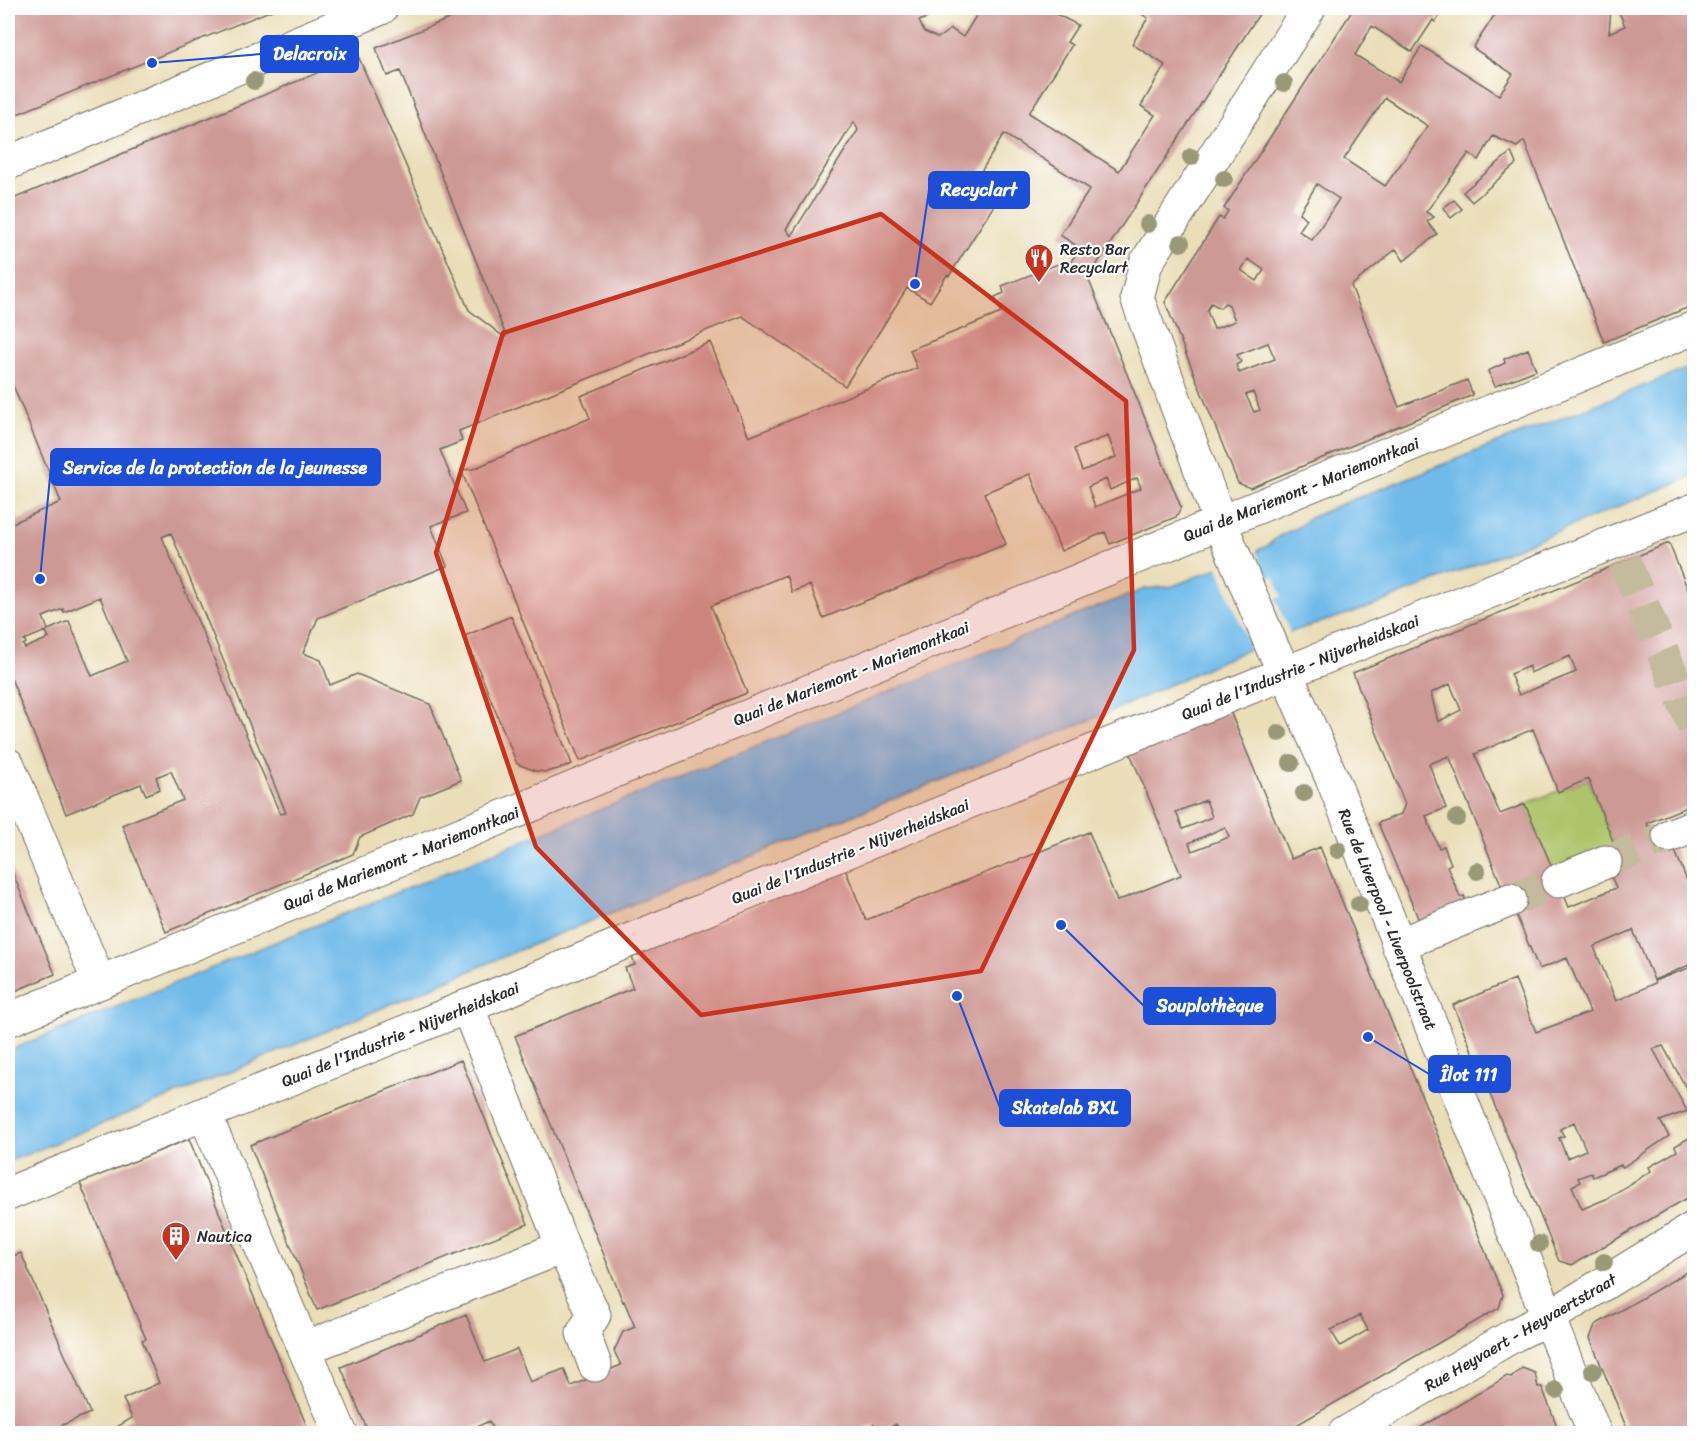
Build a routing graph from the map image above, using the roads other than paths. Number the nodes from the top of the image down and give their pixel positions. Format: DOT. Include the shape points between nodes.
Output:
graph roads {
  1 [pos="381,8"];
  2 [pos="1309,8"];
  3 [pos="8,163"];
  4 [pos="1695,328"];
  5 [pos="1695,510"];
  6 [pos="1226,535"];
  7 [pos="1279,661"];
  8 [pos="8,765"];
  9 [pos="1605,862"];
  10 [pos="1558,881"];
  11 [pos="1510,900"];
  12 [pos="1398,945"];
  13 [pos="99,982"];
  14 [pos="467,1006"];
  15 [pos="8,1020"];
  16 [pos="206,1115"];
  17 [pos="8,1194"];
  18 [pos="1695,1228"];
  19 [pos="564,1247"];
  20 [pos="1548,1318"];
  21 [pos="306,1348"];
  22 [pos="595,1365"];
  23 [pos="342,1434"];
  24 [pos="1344,1434"];
  25 [pos="1595,1434"];
  1 -- 3 [label="street"];
  2 -- 6 [label="street, Rue de Liverpool - Liverpoolstraat" via="1146,263 1137,298"];
  4 -- 6 [label="street, Quai de Mariemont - Mariemontkaai"];
  5 -- 7 [label="street, Quai de l'Industrie - Nijverheidskaai"];
  6 -- 7 [label="street, Rue de Liverpool - Liverpoolstraat"];
  6 -- 13 [label="street, Quai de Mariemont - Mariemontkaai"];
  7 -- 12 [label="street, Rue de Liverpool - Liverpoolstraat" via="1334,783"];
  7 -- 14 [label="street, Quai de l'Industrie - Nijverheidskaai"];
  8 -- 13 [label="street"];
  9 -- 10 [label="street"];
  11 -- 12 [label="street"];
  12 -- 20 [label="street, Rue de Liverpool - Liverpoolstraat"];
  13 -- 15 [label="street, Quai de Mariemont - Mariemontkaai"];
  14 -- 16 [label="street, Quai de l'Industrie - Nijverheidskaai"];
  14 -- 19 [label="street"];
  16 -- 17 [label="street, Quai de l'Industrie - Nijverheidskaai"];
  16 -- 21 [label="street"];
  18 -- 20 [label="street, Rue Heyvaert - Heyvaertstraat"];
  19 -- 21 [label="street"];
  19 -- 22 [label="street" via="594,1315 583,1333"];
  20 -- 24 [label="street, Rue Heyvaert - Heyvaertstraat"];
  20 -- 25 [label="street, Rue de Liverpool - Liverpoolstraat"];
  21 -- 23 [label="street"];
}
